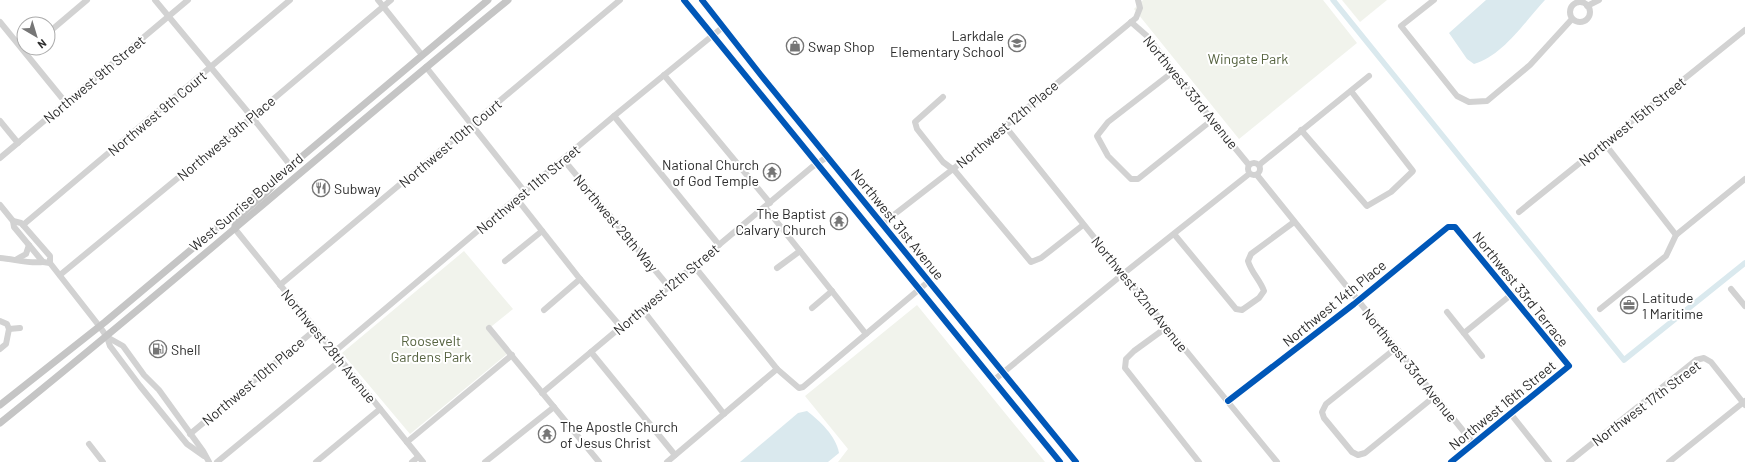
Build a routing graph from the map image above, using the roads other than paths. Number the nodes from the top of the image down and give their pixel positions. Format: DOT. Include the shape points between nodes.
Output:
graph roads {
  1 [pos="87,0"];
  2 [pos="155,0"];
  3 [pos="188,0"];
  4 [pos="290,0"];
  5 [pos="378,0"];
  6 [pos="391,0"];
  7 [pos="488,0"];
  8 [pos="508,0"];
  9 [pos="620,0"];
  10 [pos="684,0"];
  11 [pos="702,0"];
  12 [pos="1138,0"];
  13 [pos="1434,0"];
  14 [pos="1599,0"];
  15 [pos="383,6"];
  16 [pos="1587,6"];
  17 [pos="168,17"];
  18 [pos="1572,19"];
  19 [pos="0,22"];
  20 [pos="1131,22"];
  21 [pos="56,26"];
  22 [pos="723,27"];
  23 [pos="1745,30"];
  24 [pos="713,35"];
  25 [pos="16,38"];
  26 [pos="435,44"];
  27 [pos="422,55"];
  28 [pos="32,56"];
  29 [pos="426,67"];
  30 [pos="211,68"];
  31 [pos="1174,71"];
  32 [pos="416,75"];
  33 [pos="664,75"];
  34 [pos="1369,76"];
  35 [pos="1351,91"];
  36 [pos="943,97"];
  37 [pos="66,103"];
  38 [pos="614,116"];
  39 [pos="252,117"];
  40 [pos="1212,120"];
  41 [pos="0,121"];
  42 [pos="472,124"];
  43 [pos="1004,126"];
  44 [pos="1301,130"];
  45 [pos="18,143"];
  46 [pos="1604,144"];
  47 [pos="827,157"];
  48 [pos="0,158"];
  49 [pos="563,159"];
  50 [pos="817,163"];
  51 [pos="290,165"];
  52 [pos="1249,165"];
  53 [pos="1259,165"];
  54 [pos="953,168"];
  55 [pos="1249,174"];
  56 [pos="1258,175"];
  57 [pos="277,177"];
  58 [pos="1745,179"];
  59 [pos="525,192"];
  60 [pos="517,198"];
  61 [pos="0,205"];
  62 [pos="767,205"];
  63 [pos="1519,212"];
  64 [pos="860,215"];
  65 [pos="13,221"];
  66 [pos="1294,222"];
  67 [pos="882,224"];
  68 [pos="23,225"];
  69 [pos="1083,225"];
  70 [pos="1455,227"];
  71 [pos="235,229"];
  72 [pos="542,231"];
  73 [pos="1174,234"];
  74 [pos="1676,235"];
  75 [pos="29,245"];
  76 [pos="719,245"];
  77 [pos="800,251"];
  78 [pos="0,258"];
  79 [pos="17,259"];
  80 [pos="505,261"];
  81 [pos="46,262"];
  82 [pos="694,266"];
  83 [pos="777,268"];
  84 [pos="1123,274"];
  85 [pos="60,275"];
  86 [pos="580,279"];
  87 [pos="929,281"];
  88 [pos="280,285"];
  89 [pos="669,287"];
  90 [pos="1731,289"];
  91 [pos="920,290"];
  92 [pos="832,291"];
  93 [pos="1512,294"];
  94 [pos="1357,300"];
  95 [pos="1745,306"];
  96 [pos="812,308"];
  97 [pos="642,309"];
  98 [pos="1600,309"];
  99 [pos="544,310"];
  100 [pos="1447,312"];
  101 [pos="0,321"];
  102 [pos="100,327"];
  103 [pos="621,327"];
  104 [pos="1167,327"];
  105 [pos="20,328"];
  106 [pos="489,328"];
  107 [pos="9,329"];
  108 [pos="316,329"];
  109 [pos="1464,333"];
  110 [pos="866,334"];
  111 [pos="107,337"];
  112 [pos="1396,348"];
  113 [pos="0,349"];
  114 [pos="334,352"];
  115 [pos="591,352"];
  116 [pos="512,355"];
  117 [pos="1482,356"];
  118 [pos="341,360"];
  119 [pos="1569,366"];
  120 [pos="777,369"];
  121 [pos="1003,373"];
  122 [pos="994,380"];
  123 [pos="542,393"];
  124 [pos="1435,396"];
  125 [pos="1228,401"];
  126 [pos="1744,403"];
  127 [pos="0,405"];
  128 [pos="554,406"];
  129 [pos="380,409"];
  130 [pos="724,414"];
  131 [pos="1510,414"];
  132 [pos="0,423"];
  133 [pos="190,434"];
  134 [pos="407,442"];
  135 [pos="1474,443"];
  136 [pos="89,444"];
  137 [pos="675,455"];
  138 [pos="418,457"];
  139 [pos="206,460"];
  140 [pos="597,460"];
  141 [pos="103,462"];
  142 [pos="217,462"];
  143 [pos="316,462"];
  144 [pos="412,462"];
  145 [pos="423,462"];
  146 [pos="485,462"];
  147 [pos="590,462"];
  148 [pos="667,462"];
  149 [pos="1060,462"];
  150 [pos="1076,462"];
  151 [pos="1199,462"];
  152 [pos="1277,462"];
  153 [pos="1451,462"];
  154 [pos="1549,462"];
  155 [pos="1569,462"];
  156 [pos="1669,462"];
  1 -- 21 [label="street"];
  2 -- 17 [label="street"];
  3 -- 17 [label="street, Northwest 9th Street"];
  4 -- 30 [label="street, Northwest 9th Court"];
  5 -- 15 [label="street"];
  6 -- 15 [label="street, Northwest 9th Place"];
  7 -- 26 [label="main road, West Sunrise Boulevard"];
  8 -- 29 [label="main road, West Sunrise Boulevard"];
  9 -- 42 [label="street, Northwest 10th Court"];
  10 -- 24 [label="main road, Northwest 31st Avenue"];
  11 -- 22 [label="main road, Northwest 31st Avenue"];
  12 -- 20 [label="street" via="1140,8 1136,18"];
  13 -- 18 [label="street" via="1401,26 1457,96 1469,102 1487,101 1530,65"];
  14 -- 16 [label="street"];
  15 -- 27 [label="street"];
  15 -- 39 [label="street, Northwest 9th Place"];
  16 -- 18 [label="street" via="1590,13 1586,20 1579,22"];
  16 -- 18 [label="street" via="1581,2 1573,5 1570,12"];
  17 -- 30 [label="street"];
  17 -- 37 [label="street, Northwest 9th Street"];
  19 -- 25 [label="street"];
  20 -- 31 [label="street, Northwest 33rd Avenue" via="1147,36"];
  20 -- 43 [label="street, Northwest 12th Place"];
  22 -- 24 [label="street, Northwest 11th Street"];
  22 -- 47 [label="main road, Northwest 31st Avenue"];
  23 -- 46 [label="street, Northwest 15th Street"];
  24 -- 33 [label="street, Northwest 11th Street"];
  24 -- 50 [label="main road, Northwest 31st Avenue"];
  26 -- 27 [label="main road, West Sunrise Boulevard"];
  26 -- 29 [label="main road" via="427,58"];
  27 -- 32 [label="main road" via="422,64"];
  27 -- 51 [label="main road, West Sunrise Boulevard"];
  28 -- 37 [label="street"];
  29 -- 32 [label="main road, West Sunrise Boulevard"];
  29 -- 42 [label="street"];
  30 -- 39 [label="street"];
  30 -- 68 [label="street, Northwest 9th Court"];
  31 -- 40 [label="street, Northwest 33rd Avenue"];
  31 -- 40 [label="street" via="1108,122 1097,136 1101,145 1131,179 1138,179"];
  32 -- 71 [label="main road, West Sunrise Boulevard"];
  33 -- 38 [label="street, Northwest 11th Street"];
  33 -- 62 [label="street"];
  34 -- 35 [label="street"];
  35 -- 44 [label="street"];
  35 -- 44 [label="street" via="1413,171 1390,192 1367,206"];
  36 -- 54 [label="street" via="915,122 917,129 943,162"];
  37 -- 45 [label="street, Northwest 9th Street"];
  38 -- 49 [label="street, Northwest 11th Street"];
  38 -- 76 [label="street"];
  39 -- 51 [label="street"];
  39 -- 85 [label="street, Northwest 9th Place"];
  40 -- 52 [label="street, Northwest 33rd Avenue"];
  41 -- 45 [label="street"];
  42 -- 59 [label="street"];
  42 -- 88 [label="street, Northwest 10th Court"];
  43 -- 54 [label="street, Northwest 12th Place"];
  43 -- 69 [label="street, Northwest 32nd Avenue"];
  44 -- 53 [label="street"];
  45 -- 48 [label="street, Northwest 9th Street"];
  46 -- 63 [label="street, Northwest 15th Street"];
  46 -- 74 [label="street"];
  47 -- 50 [label="street, Northwest 12th Street"];
  47 -- 67 [label="main road, Northwest 31st Avenue"];
  49 -- 59 [label="street, Northwest 11th Street"];
  49 -- 89 [label="street, Northwest 29th Way"];
  50 -- 62 [label="street, Northwest 12th Street"];
  50 -- 64 [label="main road, Northwest 31st Avenue"];
  51 -- 57 [label="main road, West Sunrise Boulevard"];
  52 -- 53 [label="street"];
  52 -- 55 [label="street"];
  53 -- 56 [label="street"];
  54 -- 67 [label="street, Northwest 12th Place"];
  54 -- 69 [label="street" via="1031,262 1041,258"];
  55 -- 56 [label="street"];
  55 -- 73 [label="street"];
  56 -- 66 [label="street, Northwest 33rd Avenue"];
  57 -- 71 [label="main road" via="272,189 240,215"];
  57 -- 102 [label="main road, West Sunrise Boulevard"];
  58 -- 74 [label="street"];
  59 -- 60 [label="street, Northwest 11th Street"];
  60 -- 72 [label="street"];
  60 -- 114 [label="street, Northwest 11th Street"];
  61 -- 65 [label="street"];
  62 -- 76 [label="street, Northwest 12th Street"];
  62 -- 77 [label="street"];
  64 -- 67 [label="main road"];
  64 -- 91 [label="main road, Northwest 31st Avenue"];
  65 -- 68 [label="street"];
  65 -- 75 [label="street" via="14,227"];
  66 -- 73 [label="street" via="1251,254 1248,261 1250,268 1264,291 1259,298 1242,310 1236,309"];
  66 -- 94 [label="street, Northwest 33rd Avenue"];
  67 -- 87 [label="main road, Northwest 31st Avenue"];
  68 -- 81 [label="street" via="50,256"];
  69 -- 84 [label="street, Northwest 32nd Avenue"];
  70 -- 93 [label="street, Northwest 33rd Terrace"];
  70 -- 94 [label="street, Northwest 14th Place" via="1448,226"];
  71 -- 88 [label="street, Northwest 28th Avenue"];
  71 -- 111 [label="main road, West Sunrise Boulevard"];
  72 -- 80 [label="street"];
  72 -- 86 [label="street"];
  73 -- 84 [label="street"];
  74 -- 98 [label="street" via="1666,256"];
  75 -- 79 [label="street" via="26,254"];
  75 -- 81 [label="street"];
  76 -- 82 [label="street, Northwest 12th Street"];
  77 -- 83 [label="street"];
  77 -- 92 [label="street"];
  78 -- 79 [label="street"];
  79 -- 81 [label="street" via="22,262"];
  81 -- 85 [label="street"];
  82 -- 89 [label="street, Northwest 12th Street"];
  82 -- 120 [label="street"];
  84 -- 104 [label="street, Northwest 32nd Avenue"];
  84 -- 121 [label="street"];
  85 -- 102 [label="street"];
  86 -- 99 [label="street"];
  86 -- 103 [label="street"];
  87 -- 91 [label="street"];
  87 -- 121 [label="main road, Northwest 31st Avenue"];
  88 -- 108 [label="street, Northwest 28th Avenue"];
  89 -- 97 [label="street, Northwest 12th Street"];
  90 -- 95 [label="street"];
  91 -- 110 [label="street"];
  91 -- 122 [label="main road, Northwest 31st Avenue"];
  92 -- 96 [label="street"];
  92 -- 110 [label="street"];
  93 -- 109 [label="street"];
  93 -- 119 [label="street, Northwest 33rd Terrace"];
  94 -- 112 [label="street, Northwest 33rd Avenue"];
  94 -- 125 [label="street, Northwest 14th Place"];
  97 -- 103 [label="street, Northwest 12th Street"];
  97 -- 130 [label="street"];
  100 -- 109 [label="street"];
  101 -- 107 [label="street" via="7,324"];
  102 -- 111 [label="street"];
  102 -- 127 [label="main road, West Sunrise Boulevard"];
  103 -- 115 [label="street, Northwest 12th Street"];
  104 -- 125 [label="street, Northwest 32nd Avenue"];
  104 -- 151 [label="street" via="1134,350 1126,359 1125,368"];
  105 -- 107 [label="street"];
  106 -- 116 [label="street"];
  107 -- 113 [label="street" via="6,344"];
  108 -- 114 [label="street, Northwest 28th Avenue"];
  108 -- 133 [label="street, Northwest 10th Place"];
  109 -- 117 [label="street"];
  110 -- 120 [label="street" via="802,387 799,388"];
  111 -- 132 [label="main road, West Sunrise Boulevard"];
  111 -- 133 [label="street" via="123,346"];
  111 -- 139 [label="street" via="119,359 178,433"];
  112 -- 124 [label="street, Northwest 33rd Avenue"];
  112 -- 124 [label="street" via="1326,404 1322,412 1324,418 1352,452 1358,455 1364,453"];
  114 -- 118 [label="street, Northwest 28th Avenue"];
  115 -- 123 [label="street, Northwest 12th Street"];
  115 -- 137 [label="street"];
  116 -- 123 [label="street"];
  116 -- 134 [label="street"];
  118 -- 129 [label="street, Northwest 28th Avenue"];
  118 -- 142 [label="street"];
  119 -- 131 [label="street, Northwest 16th Street"];
  120 -- 130 [label="street"];
  121 -- 122 [label="street"];
  121 -- 150 [label="main road, Northwest 31st Avenue"];
  122 -- 149 [label="main road, Northwest 31st Avenue"];
  123 -- 128 [label="street"];
  124 -- 135 [label="street, Northwest 33rd Avenue"];
  125 -- 152 [label="street, Northwest 32nd Avenue"];
  126 -- 155 [label="street, Northwest 17th Street" via="1711,362 1704,358 1696,360"];
  126 -- 156 [label="street"];
  128 -- 140 [label="street"];
  128 -- 146 [label="street"];
  129 -- 134 [label="street, Northwest 28th Avenue"];
  129 -- 143 [label="street"];
  130 -- 137 [label="street"];
  131 -- 135 [label="street, Northwest 16th Street"];
  131 -- 154 [label="street"];
  133 -- 139 [label="street" via="203,451"];
  134 -- 138 [label="street, Northwest 28th Avenue"];
  135 -- 153 [label="street, Northwest 16th Street"];
  136 -- 141 [label="street"];
  137 -- 148 [label="street"];
  138 -- 144 [label="street"];
  138 -- 145 [label="street, Northwest 28th Avenue"];
  140 -- 147 [label="street"];
}
